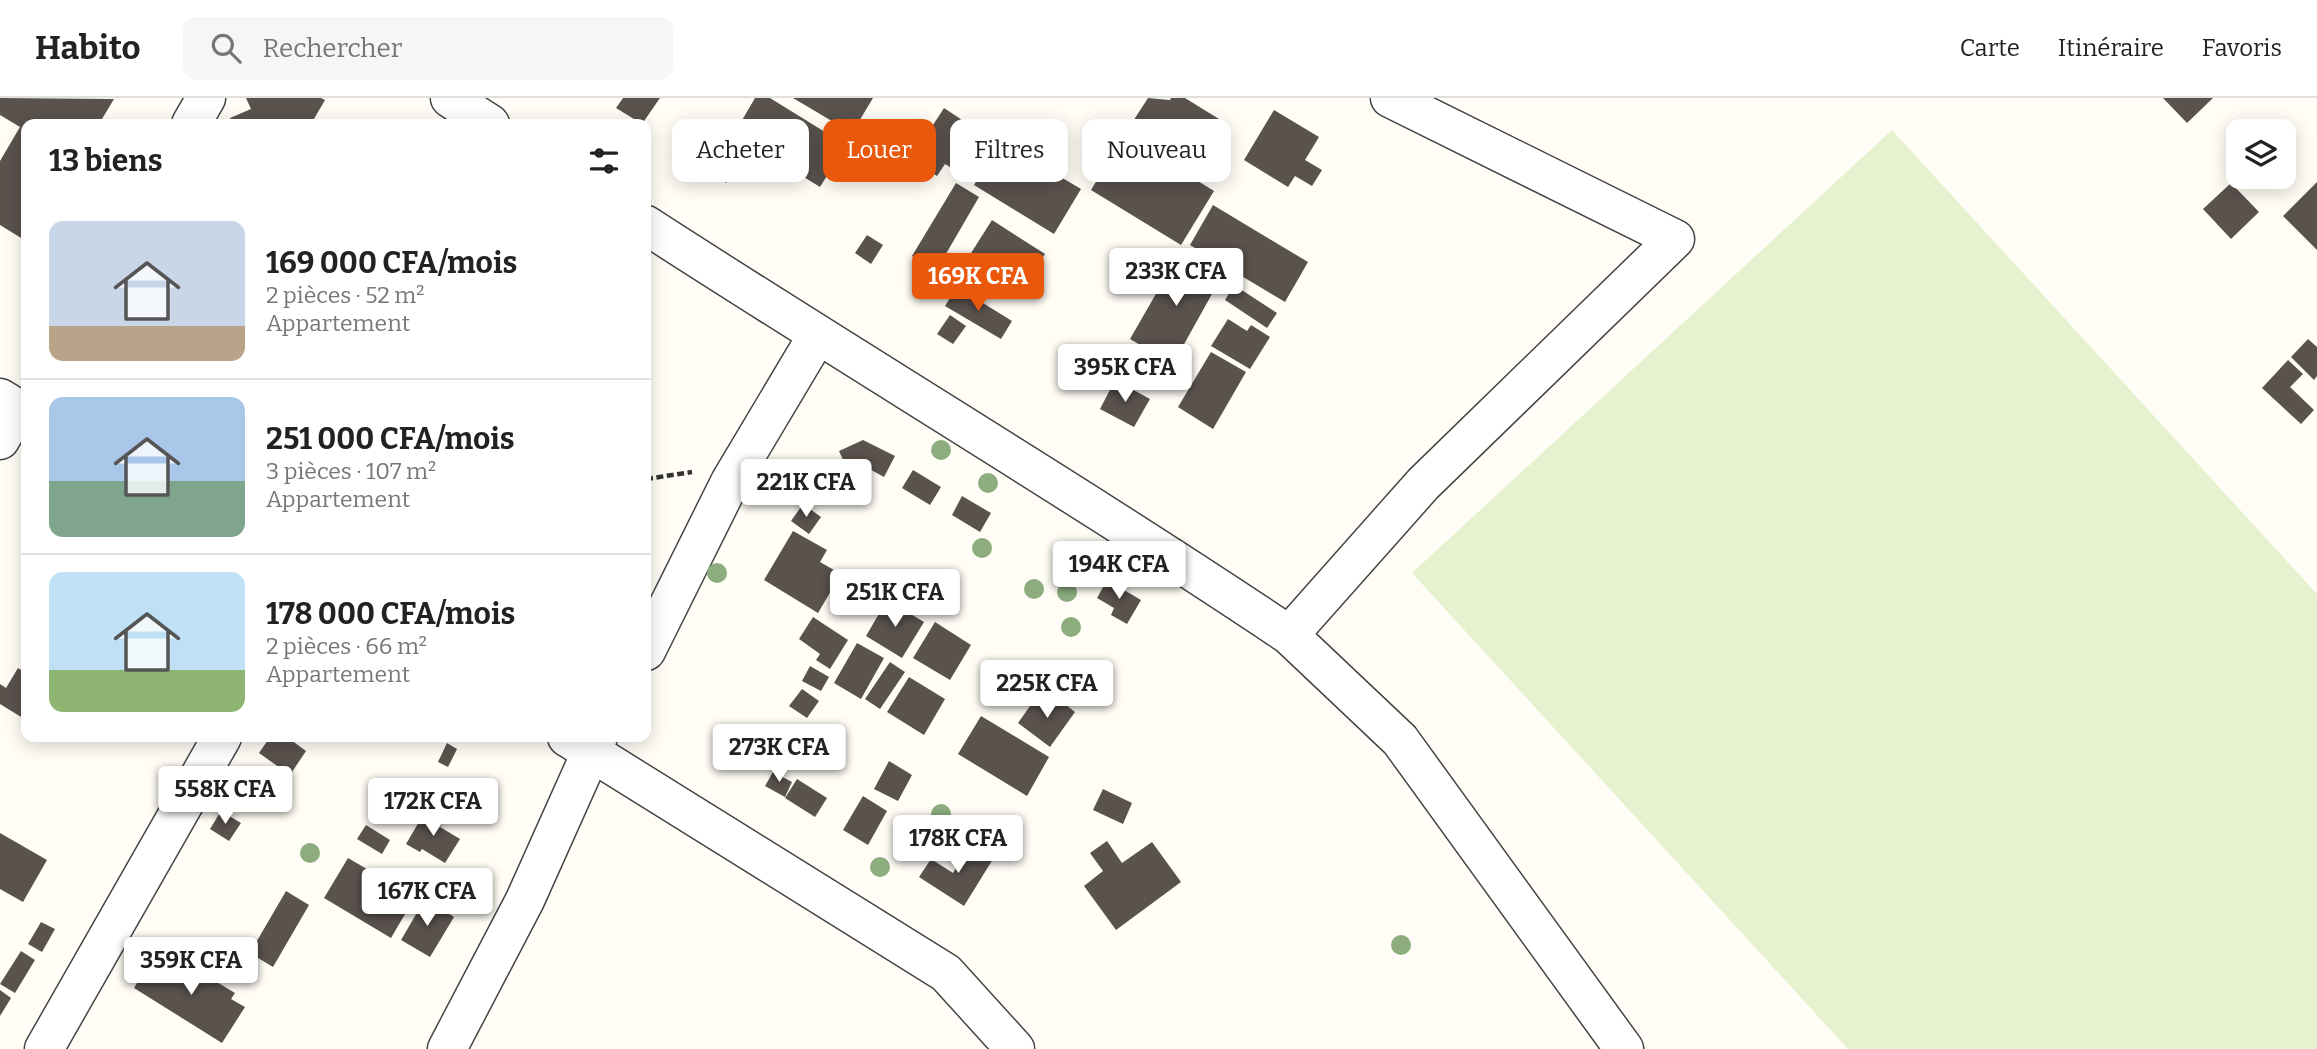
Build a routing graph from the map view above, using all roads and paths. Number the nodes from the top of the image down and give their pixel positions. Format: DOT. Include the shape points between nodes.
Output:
graph roads {
  1 [pos="206,98"];
  2 [pos="450,98"];
  3 [pos="1390,98"];
  4 [pos="194,119"];
  5 [pos="482,119"];
  6 [pos="651,228"];
  7 [pos="817,336"];
  8 [pos="1289,635"];
  9 [pos="651,640"];
  10 [pos="219,742"];
  11 [pos="585,742"];
  12 [pos="587,742"];
  13 [pos="44,1049"];
  14 [pos="446,1049"];
  15 [pos="1014,1049"];
  16 [pos="1624,1049"];
  1 -- 4 [label="street"];
  2 -- 5 [label="street"];
  3 -- 8 [label="street" via="1675,239 1423,484"];
  6 -- 7 [label="street"];
  7 -- 8 [label="street" via="1097,509"];
  7 -- 9 [label="street" via="730,482"];
  8 -- 16 [label="street" via="1401,740"];
  10 -- 13 [label="street"];
  11 -- 14 [label="street" via="525,900"];
  12 -- 15 [label="street" via="946,974"];
}
